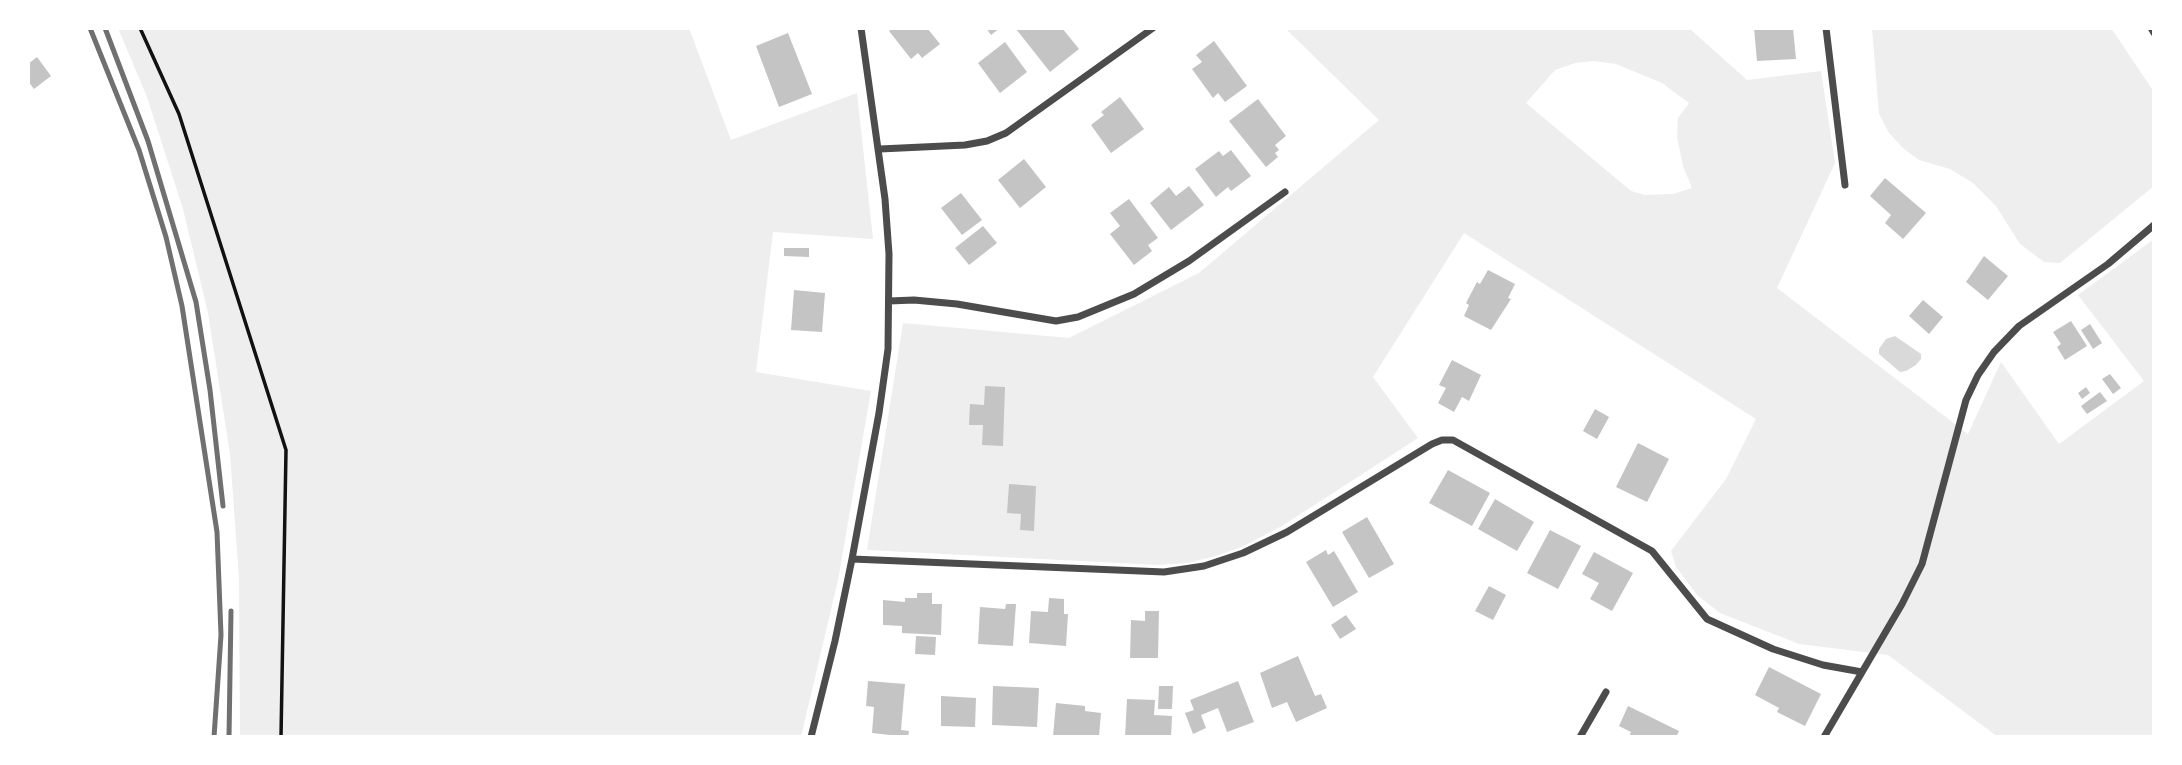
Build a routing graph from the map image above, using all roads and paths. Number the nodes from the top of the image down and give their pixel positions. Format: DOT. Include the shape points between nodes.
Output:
graph roads {
  1 [pos="140,28"];
  2 [pos="861,28"];
  3 [pos="1153,28"];
  4 [pos="1826,28"];
  5 [pos="2151,28"];
  6 [pos="2154,33"];
  7 [pos="880,149"];
  8 [pos="1845,185"];
  9 [pos="1285,192"];
  10 [pos="2154,225"];
  11 [pos="889,302"];
  12 [pos="852,559"];
  13 [pos="1862,672"];
  14 [pos="1606,692"];
  15 [pos="281,737"];
  16 [pos="811,737"];
  17 [pos="1580,737"];
  18 [pos="1824,737"];
  1 -- 15 [label="path" via="179,114 286,450"];
  2 -- 7 [label="street"];
  3 -- 7 [label="street" via="1006,133 965,145"];
  4 -- 8 [label="street"];
  5 -- 6 [label="street"];
  7 -- 11 [label="street"];
  9 -- 11 [label="street" via="1189,261 1134,293 1078,317 1056,321 957,304"];
  10 -- 13 [label="street" via="2108,264 2019,326 1978,374 1966,400 1922,564"];
  11 -- 12 [label="street" via="881,400"];
  12 -- 13 [label="street" via="1164,572 1204,566 1287,533 1432,444 1453,440 1652,551 1707,619 1773,649"];
  12 -- 16 [label="street"];
  13 -- 18 [label="street"];
  14 -- 17 [label="street"];
}
